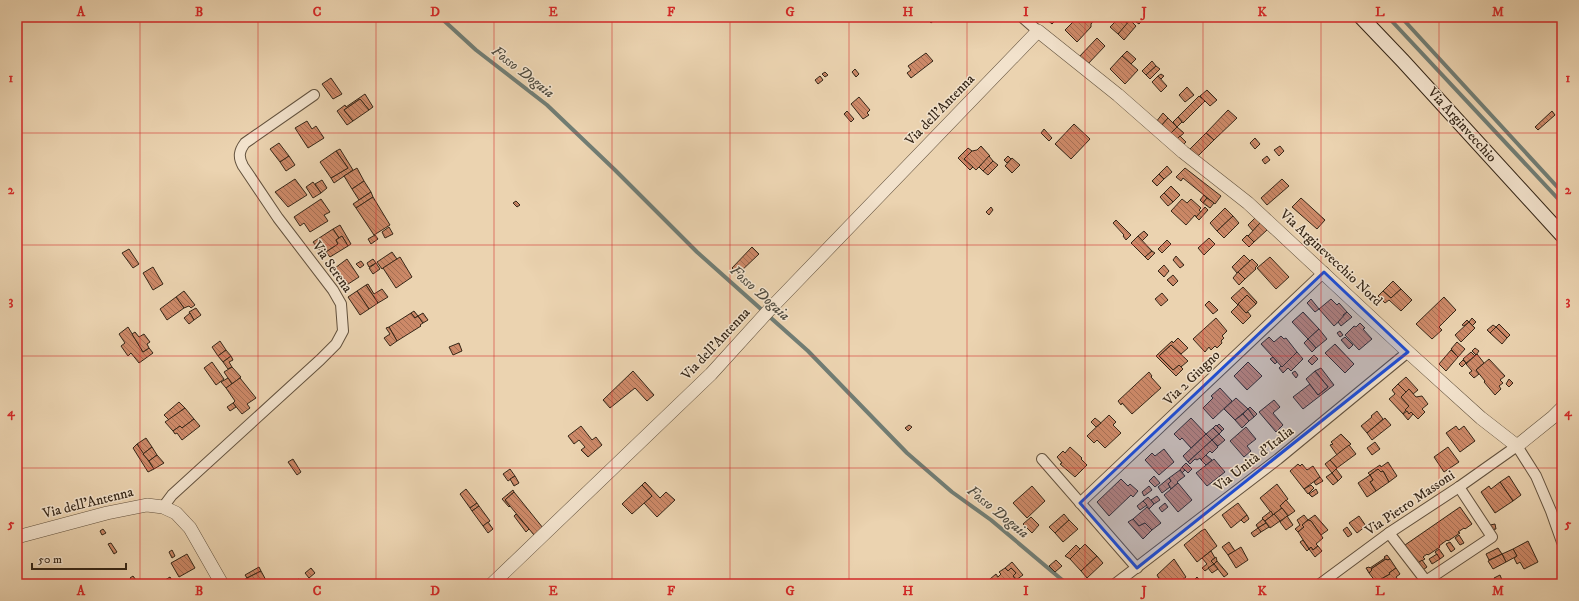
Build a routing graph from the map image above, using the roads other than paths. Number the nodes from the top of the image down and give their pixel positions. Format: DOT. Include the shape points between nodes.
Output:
graph roads {
  1 [pos="1022,17"];
  2 [pos="1361,17"];
  3 [pos="1038,31"];
  4 [pos="314,95"];
  5 [pos="1562,235"];
  6 [pos="1324,272"];
  7 [pos="1408,352"];
  8 [pos="1562,408"];
  9 [pos="1517,446"];
  10 [pos="1042,459"];
  11 [pos="1459,487"];
  12 [pos="1080,503"];
  13 [pos="163,507"];
  14 [pos="1389,533"];
  15 [pos="17,537"];
  16 [pos="1562,542"];
  17 [pos="1137,568"];
  18 [pos="222,584"];
  19 [pos="492,584"];
  20 [pos="1115,584"];
  21 [pos="1320,584"];
  1 -- 3 [label="street"];
  2 -- 5 [label="main road, Via Arginvecchio"];
  3 -- 6 [label="street, Via Arginevecchio Nord" via="1248,203"];
  3 -- 19 [label="street, Via dell'Antenna" via="771,308 711,374"];
  4 -- 13 [label="street, Via Serena" via="245,143 239,157 278,218 333,290 341,304 343,331 336,344 320,360 172,495"];
  6 -- 7 [label="street, Via Arginevecchio Nord"];
  6 -- 12 [label="street, Via 2 Giugno"];
  7 -- 9 [label="street, Via Arginevecchio Nord" via="1481,418"];
  7 -- 17 [label="street, Via Unità d'Italia" via="1278,459"];
  8 -- 9 [label="street"];
  9 -- 11 [label="street, Via Pietro Massoni"];
  9 -- 16 [label="street, Via Arginevecchio Nord" via="1536,476"];
  10 -- 12 [label="street"];
  11 -- 14 [label="street, Via Pietro Massoni"];
  11 -- 14 [label="street" via="1492,537 1426,581"];
  12 -- 17 [label="street"];
  13 -- 15 [label="street, Via dell'Antenna" via="147,505 107,512"];
  13 -- 18 [label="street, Via dell'Antenna" via="176,513 190,528"];
  14 -- 21 [label="street, Via Pietro Massoni"];
  17 -- 20 [label="street, Via Unità d'Italia"];
}
